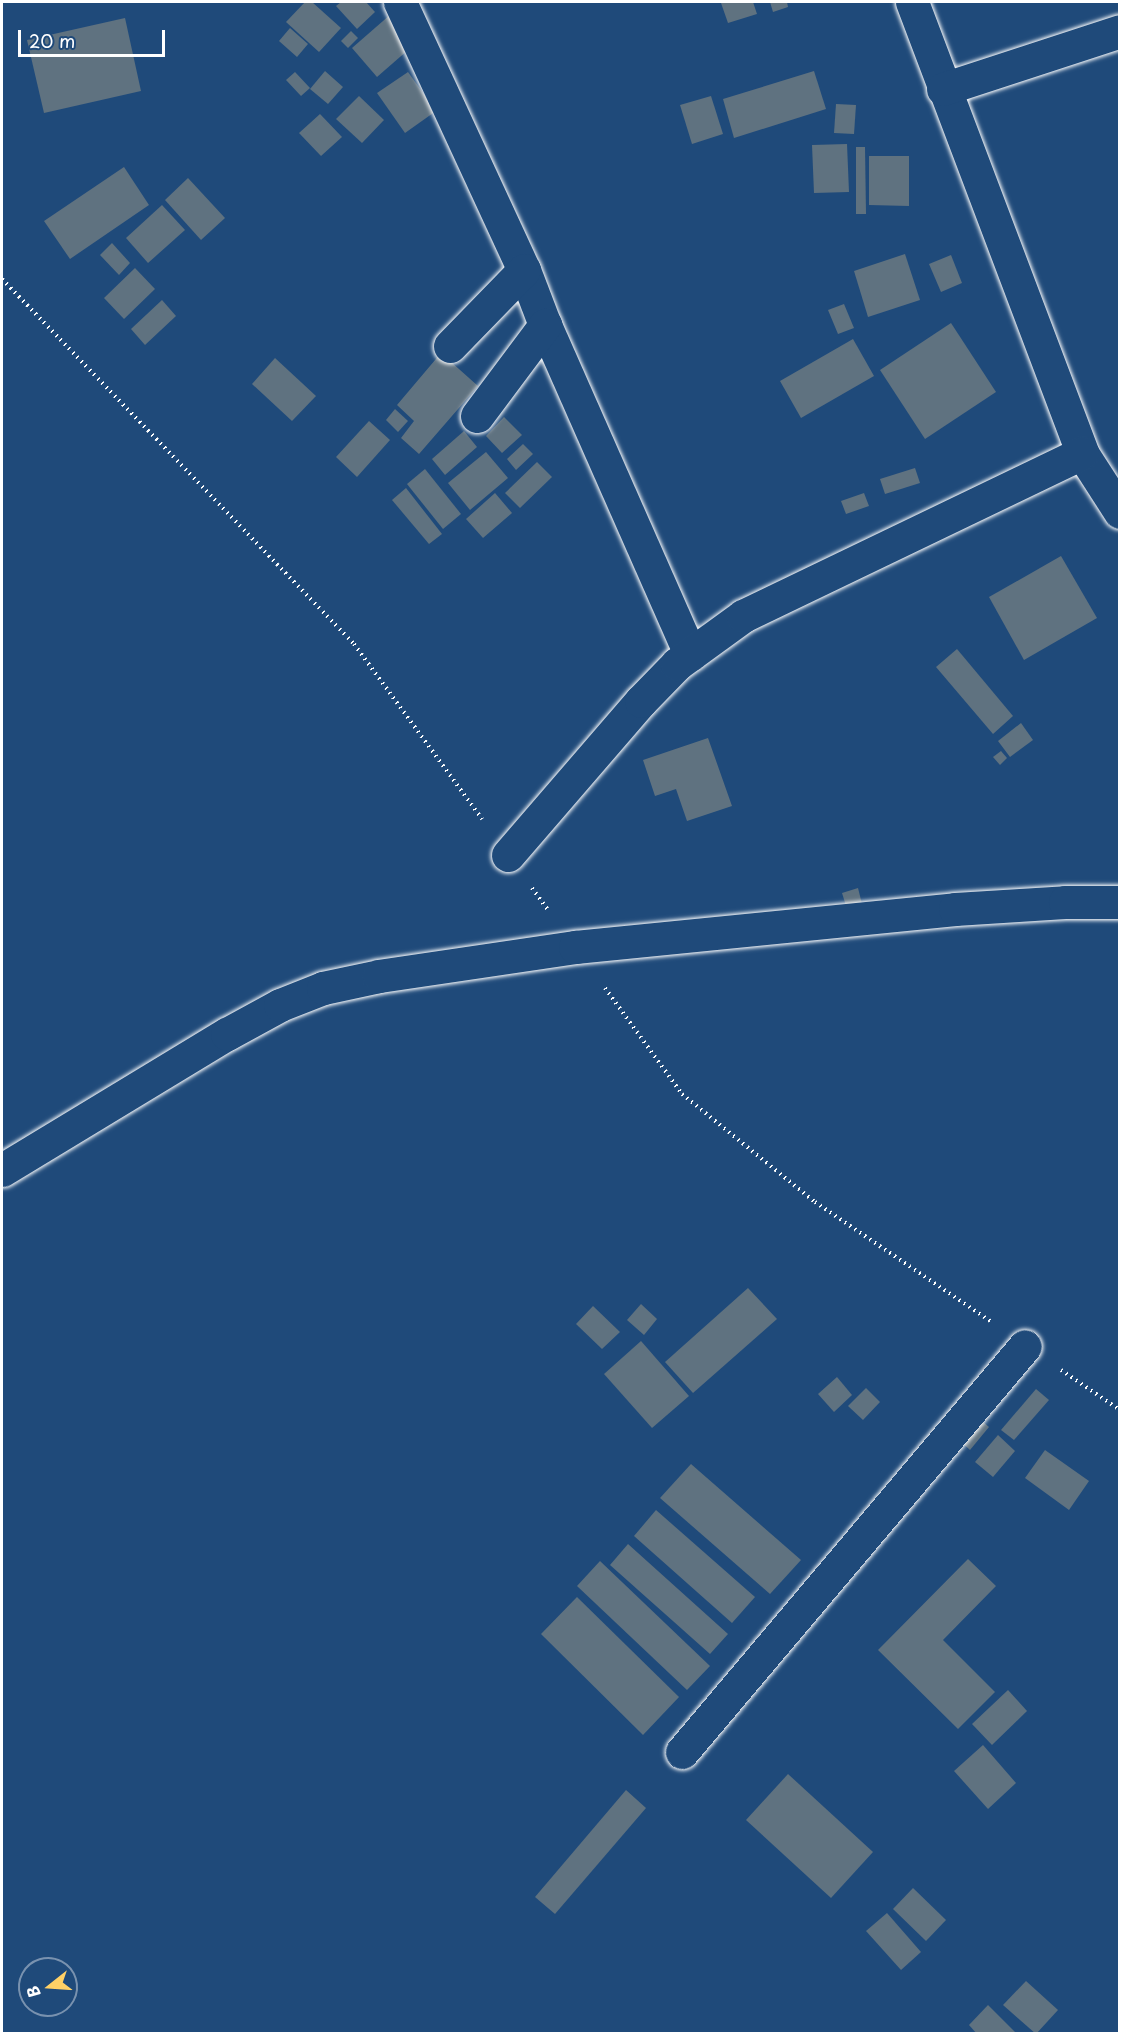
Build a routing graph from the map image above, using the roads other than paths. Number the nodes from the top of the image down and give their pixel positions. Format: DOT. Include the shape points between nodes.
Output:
graph roads {
  1 [pos="400,2"];
  2 [pos="912,2"];
  3 [pos="1119,31"];
  4 [pos="943,89"];
  5 [pos="524,270"];
  6 [pos="545,325"];
  7 [pos="450,346"];
  8 [pos="477,416"];
  9 [pos="1083,453"];
  10 [pos="1119,512"];
  11 [pos="690,654"];
  12 [pos="508,855"];
  13 [pos="1119,902"];
  14 [pos="2,1170"];
  15 [pos="1025,1346"];
  16 [pos="682,1752"];
  1 -- 5 [label="street"];
  2 -- 4 [label="street"];
  3 -- 4 [label="street"];
  4 -- 9 [label="street"];
  5 -- 6 [label="street"];
  5 -- 7 [label="street"];
  6 -- 8 [label="street"];
  6 -- 11 [label="street"];
  9 -- 10 [label="street"];
  9 -- 11 [label="street" via="743,616"];
  11 -- 12 [label="street" via="641,700"];
  13 -- 14 [label="street" via="955,909 575,947 323,988 280,1005 227,1034"];
  15 -- 16 [label="street"];
}
